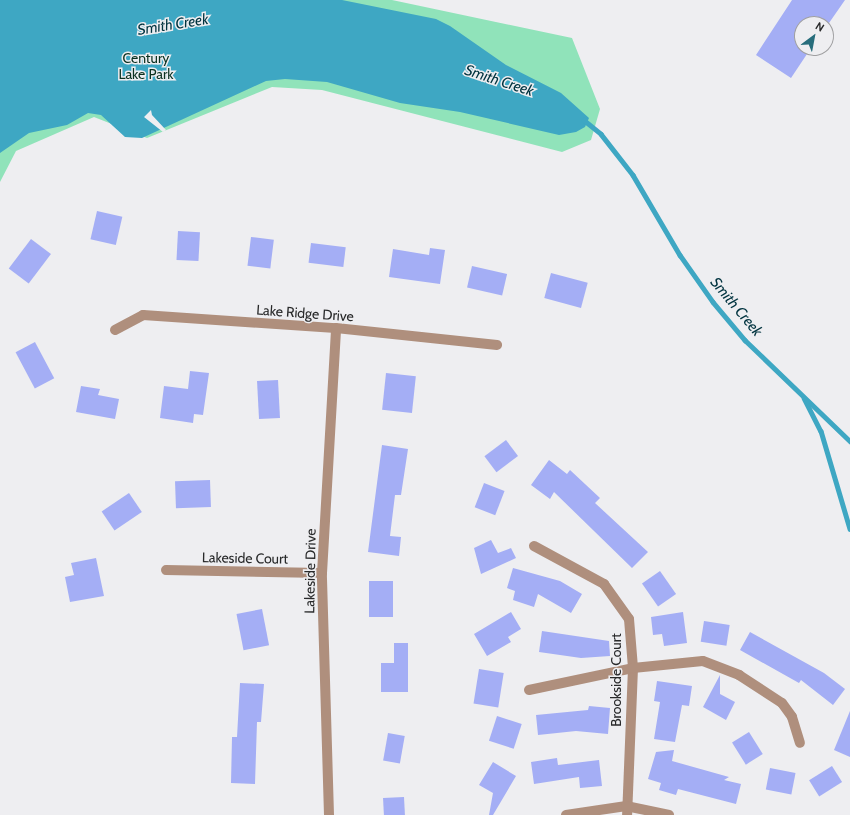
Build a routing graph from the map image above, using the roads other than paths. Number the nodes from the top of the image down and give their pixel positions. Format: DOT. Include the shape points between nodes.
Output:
graph roads {
  1 [pos="336,328"];
  2 [pos="115,330"];
  3 [pos="497,346"];
  4 [pos="534,546"];
  5 [pos="166,570"];
  6 [pos="322,573"];
  7 [pos="633,668"];
  8 [pos="529,690"];
  9 [pos="800,743"];
  10 [pos="627,811"];
  11 [pos="329,815"];
  12 [pos="566,815"];
  13 [pos="669,815"];
  1 -- 2 [label="street, Lake Ridge Drive" via="143,315"];
  1 -- 3 [label="street, Lake Ridge Drive"];
  1 -- 6 [label="street, Lakeside Drive"];
  4 -- 7 [label="street, Brookside Court" via="586,572 614,594 629,619"];
  5 -- 6 [label="street, Lakeside Court"];
  6 -- 11 [label="street, Lakeside Drive"];
  7 -- 8 [label="street"];
  7 -- 9 [label="street" via="703,661 739,675 782,703 792,717"];
  7 -- 10 [label="street, Brookside Court"];
  10 -- 12 [label="street"];
  10 -- 13 [label="street"];
}
